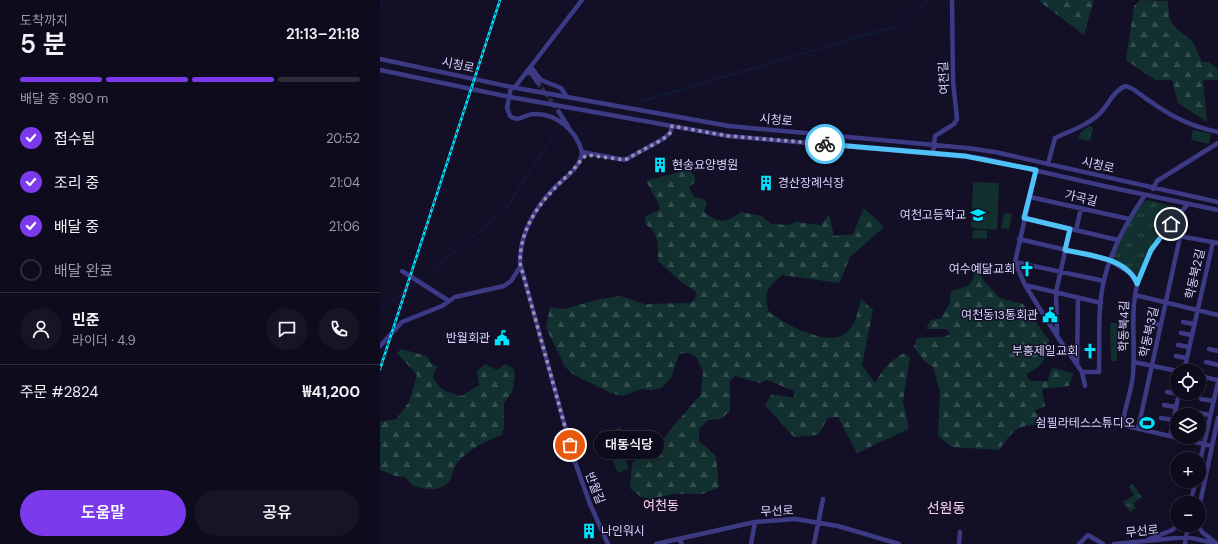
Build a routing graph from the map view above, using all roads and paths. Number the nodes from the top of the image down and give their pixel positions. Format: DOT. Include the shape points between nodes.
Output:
graph roads {
  1 [pos="582,0"];
  2 [pos="952,0"];
  3 [pos="380,59"];
  4 [pos="531,67"];
  5 [pos="380,70"];
  6 [pos="527,71"];
  7 [pos="538,83"];
  8 [pos="513,87"];
  9 [pos="510,97"];
  10 [pos="567,97"];
  11 [pos="559,112"];
  12 [pos="672,126"];
  13 [pos="569,130"];
  14 [pos="1218,132"];
  15 [pos="1218,142"];
  16 [pos="934,145"];
  17 [pos="582,152"];
  18 [pos="933,153"];
  19 [pos="592,155"];
  20 [pos="580,161"];
  21 [pos="1048,164"];
  22 [pos="1036,170"];
  23 [pos="1106,178"];
  24 [pos="1104,186"];
  25 [pos="1153,189"];
  26 [pos="1145,195"];
  27 [pos="1030,197"];
  28 [pos="1218,202"];
  29 [pos="1188,204"];
  30 [pos="1081,208"];
  31 [pos="1218,210"];
  32 [pos="1024,218"];
  33 [pos="1128,219"];
  34 [pos="1070,229"];
  35 [pos="1076,230"];
  36 [pos="1162,233"];
  37 [pos="1180,237"];
  38 [pos="1019,239"];
  39 [pos="1118,240"];
  40 [pos="1215,242"];
  41 [pos="1065,250"];
  42 [pos="1109,260"];
  43 [pos="1015,262"];
  44 [pos="520,267"];
  45 [pos="402,271"];
  46 [pos="1060,271"];
  47 [pos="1104,281"];
  48 [pos="1137,284"];
  49 [pos="1025,285"];
  50 [pos="1056,292"];
  51 [pos="1135,295"];
  52 [pos="1078,298"];
  53 [pos="449,301"];
  54 [pos="1101,303"];
  55 [pos="1166,303"];
  56 [pos="1197,310"];
  57 [pos="1218,315"];
  58 [pos="1183,322"];
  59 [pos="1194,324"];
  60 [pos="1161,325"];
  61 [pos="1148,328"];
  62 [pos="1181,333"];
  63 [pos="1191,335"];
  64 [pos="1057,336"];
  65 [pos="1178,345"];
  66 [pos="380,346"];
  67 [pos="1189,347"];
  68 [pos="1209,349"];
  69 [pos="1218,351"];
  70 [pos="1176,356"];
  71 [pos="1186,358"];
  72 [pos="1134,362"];
  73 [pos="1206,362"];
  74 [pos="1077,364"];
  75 [pos="1185,364"];
  76 [pos="1218,365"];
  77 [pos="1152,366"];
  78 [pos="1170,370"];
  79 [pos="1082,372"];
  80 [pos="1206,378"];
  81 [pos="1218,381"];
  82 [pos="1085,386"];
  83 [pos="1167,392"];
  84 [pos="1170,392"];
  85 [pos="1178,400"];
  86 [pos="1206,400"];
  87 [pos="1214,401"];
  88 [pos="1164,405"];
  89 [pos="1176,407"];
  90 [pos="1206,414"];
  91 [pos="1210,415"];
  92 [pos="1162,418"];
  93 [pos="1218,418"];
  94 [pos="1170,419"];
  95 [pos="1208,428"];
  96 [pos="1138,429"];
  97 [pos="1170,436"];
  98 [pos="1206,436"];
  99 [pos="1204,444"];
  100 [pos="1212,446"];
  101 [pos="1202,452"];
  102 [pos="1202,496"];
  103 [pos="823,499"];
  104 [pos="755,522"];
  105 [pos="818,522"];
  106 [pos="1170,531"];
  107 [pos="960,532"];
  108 [pos="1187,532"];
  109 [pos="1202,532"];
  110 [pos="1187,537"];
  111 [pos="679,538"];
  112 [pos="1172,538"];
  113 [pos="1145,541"];
  114 [pos="1153,542"];
  115 [pos="608,544"];
  116 [pos="656,544"];
  117 [pos="682,544"];
  118 [pos="751,544"];
  119 [pos="814,544"];
  120 [pos="899,544"];
  121 [pos="959,544"];
  122 [pos="1079,544"];
  123 [pos="1103,544"];
  124 [pos="1114,544"];
  125 [pos="1170,544"];
  126 [pos="1185,544"];
  127 [pos="1218,544"];
  1 -- 4 [label="street"];
  2 -- 16 [label="street, 여천길" via="953,81 957,120 935,136"];
  3 -- 8 [label="street, 시청로"];
  4 -- 6 [label="street"];
  4 -- 10 [label="street" via="541,80 561,88"];
  5 -- 9 [label="street, 시청로"];
  6 -- 7 [label="street"];
  6 -- 8 [label="street"];
  8 -- 9 [label="street"];
  8 -- 10 [label="street, 시청로"];
  9 -- 12 [label="street, 시청로"];
  9 -- 13 [label="street" via="508,111 514,119 531,114 546,115"];
  10 -- 16 [label="street, 시청로" via="729,126"];
  11 -- 13 [label="street"];
  12 -- 18 [label="street, 시청로" via="728,136"];
  12 -- 19 [label="street" via="670,133 663,139 625,160"];
  13 -- 17 [label="street" via="577,139"];
  14 -- 21 [label="street" via="1174,118 1126,86 1119,89 1101,113 1055,138"];
  15 -- 25 [label="street" via="1157,181"];
  16 -- 18 [label="street"];
  16 -- 21 [label="street, 시청로" via="995,152"];
  17 -- 19 [label="street"];
  17 -- 20 [label="street"];
  18 -- 22 [label="street, 시청로" via="981,158"];
  19 -- 20 [label="street" via="587,155"];
  20 -- 44 [label="street, 반월길" via="547,196 530,219 522,242"];
  21 -- 23 [label="street, 시청로"];
  22 -- 24 [label="street, 시청로"];
  22 -- 27 [label="street"];
  23 -- 24 [label="street"];
  23 -- 25 [label="street, 시청로"];
  24 -- 26 [label="street, 시청로"];
  25 -- 28 [label="street, 시청로"];
  26 -- 29 [label="street, 시청로"];
  26 -- 33 [label="street"];
  27 -- 30 [label="street, 가곡길"];
  27 -- 32 [label="street"];
  29 -- 31 [label="street, 시청로"];
  29 -- 36 [label="street, 학동북4길"];
  30 -- 33 [label="street, 가곡길"];
  30 -- 35 [label="street"];
  32 -- 34 [label="street"];
  32 -- 38 [label="street"];
  33 -- 39 [label="street"];
  34 -- 35 [label="street"];
  34 -- 41 [label="street"];
  35 -- 39 [label="street"];
  36 -- 37 [label="street"];
  36 -- 48 [label="street, 학동북4길" via="1146,261"];
  37 -- 40 [label="street"];
  37 -- 55 [label="street, 학동북2길"];
  38 -- 41 [label="street"];
  38 -- 43 [label="street"];
  39 -- 42 [label="street"];
  40 -- 56 [label="street, 학동북2길"];
  41 -- 42 [label="street"];
  41 -- 46 [label="street"];
  42 -- 47 [label="street"];
  42 -- 48 [label="street" via="1132,274"];
  43 -- 46 [label="street"];
  43 -- 49 [label="street"];
  44 -- 53 [label="street" via="507,285 455,297"];
  44 -- 115 [label="street, 반월길" via="574,459"];
  45 -- 53 [label="street"];
  46 -- 47 [label="street"];
  46 -- 50 [label="street"];
  47 -- 54 [label="street"];
  48 -- 51 [label="street, 학동북4길"];
  49 -- 50 [label="street"];
  49 -- 64 [label="street"];
  50 -- 52 [label="street"];
  50 -- 64 [label="street"];
  51 -- 55 [label="street, 학동북2길"];
  51 -- 72 [label="street, 학동북4길"];
  52 -- 54 [label="street"];
  52 -- 74 [label="street"];
  53 -- 66 [label="street" via="402,322"];
  54 -- 79 [label="street" via="1099,372"];
  55 -- 56 [label="street, 학동북2길"];
  55 -- 60 [label="street, 학동북3길"];
  56 -- 57 [label="street, 학동북2길"];
  56 -- 59 [label="street"];
  58 -- 59 [label="street"];
  59 -- 63 [label="street"];
  60 -- 61 [label="street" via="1149,322"];
  60 -- 77 [label="street, 학동북3길"];
  62 -- 63 [label="street"];
  63 -- 67 [label="street"];
  64 -- 74 [label="street"];
  65 -- 67 [label="street"];
  67 -- 71 [label="street"];
  68 -- 69 [label="street"];
  70 -- 71 [label="street"];
  71 -- 75 [label="street"];
  72 -- 77 [label="street, 학동북3길"];
  72 -- 96 [label="street, 학동북4길" via="1123,421 1126,426"];
  73 -- 76 [label="street"];
  74 -- 79 [label="street"];
  77 -- 78 [label="street, 학동북3길"];
  77 -- 96 [label="street"];
  79 -- 82 [label="street"];
  80 -- 81 [label="street"];
  81 -- 87 [label="street"];
  83 -- 84 [label="street"];
  85 -- 89 [label="street"];
  86 -- 87 [label="street"];
  87 -- 91 [label="street"];
  88 -- 89 [label="street"];
  90 -- 91 [label="street"];
  91 -- 95 [label="street"];
  92 -- 94 [label="street"];
  93 -- 100 [label="street"];
  95 -- 98 [label="street"];
  96 -- 97 [label="street, 학동북4길"];
  99 -- 100 [label="street, 학동북4길"];
  99 -- 101 [label="street"];
  100 -- 102 [label="street"];
  103 -- 105 [label="street"];
  104 -- 105 [label="street, 무선로" via="795,519"];
  104 -- 111 [label="street, 무선로"];
  104 -- 118 [label="street"];
  105 -- 119 [label="street"];
  105 -- 120 [label="street, 무선로"];
  106 -- 113 [label="street"];
  107 -- 121 [label="street"];
  108 -- 110 [label="street"];
  109 -- 127 [label="street"];
  110 -- 112 [label="street, 무선로"];
  110 -- 126 [label="street"];
  110 -- 127 [label="street, 무선로"];
  111 -- 116 [label="street, 무선로"];
  111 -- 117 [label="street"];
  112 -- 114 [label="street, 무선로"];
  112 -- 125 [label="street"];
  113 -- 114 [label="street, 무선로"];
  113 -- 124 [label="street, 무선로"];
  122 -- 123 [label="street" via="1088,535"];
}
